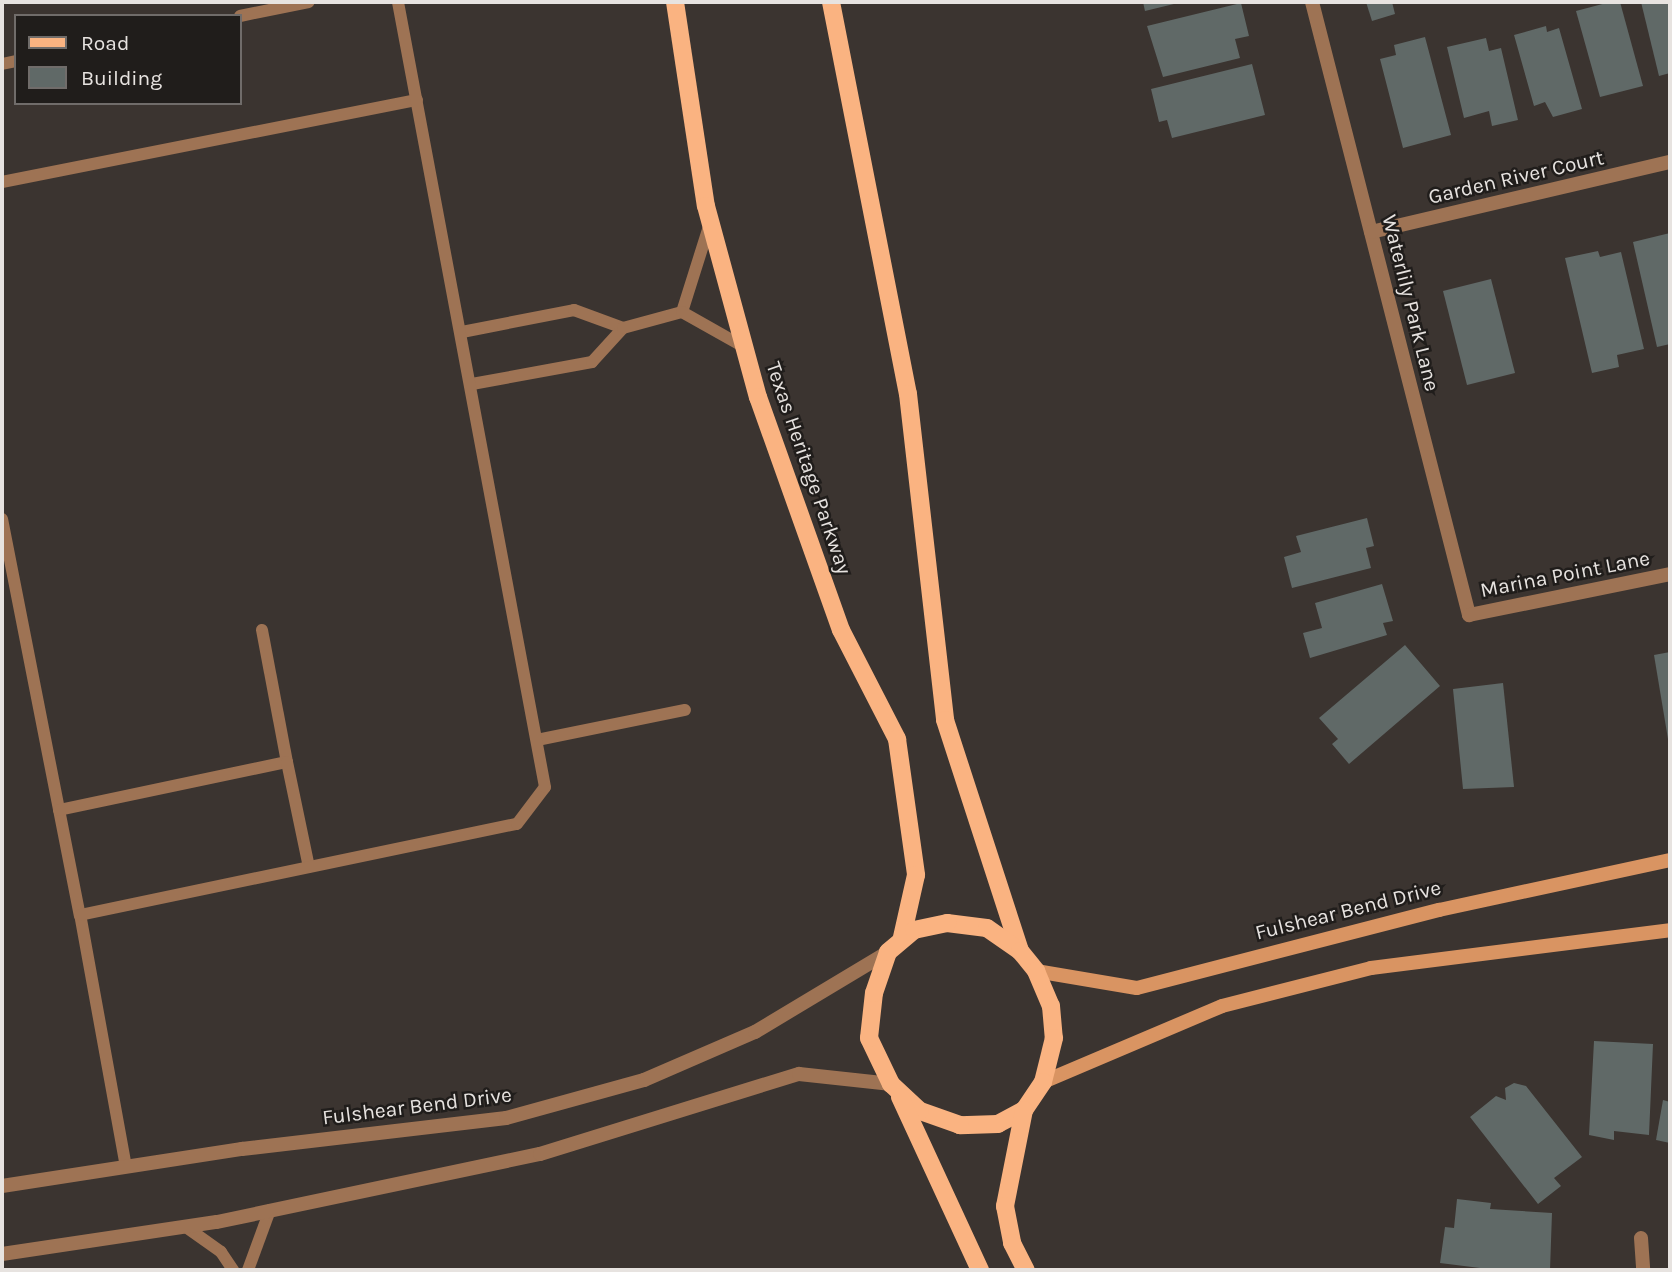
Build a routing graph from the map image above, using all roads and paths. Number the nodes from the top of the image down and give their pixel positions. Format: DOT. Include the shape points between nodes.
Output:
graph roads {
  1 [pos="309,2"];
  2 [pos="398,2"];
  3 [pos="675,2"];
  4 [pos="831,2"];
  5 [pos="1312,2"];
  6 [pos="242,16"];
  7 [pos="417,100"];
  8 [pos="1670,162"];
  9 [pos="2,182"];
  10 [pos="710,222"];
  11 [pos="1371,232"];
  12 [pos="682,312"];
  13 [pos="623,328"];
  14 [pos="462,332"];
  15 [pos="744,347"];
  16 [pos="472,384"];
  17 [pos="2,519"];
  18 [pos="1670,574"];
  19 [pos="1469,615"];
  20 [pos="262,630"];
  21 [pos="685,710"];
  22 [pos="537,740"];
  23 [pos="287,762"];
  24 [pos="59,810"];
  25 [pos="1670,859"];
  26 [pos="309,867"];
  27 [pos="80,915"];
  28 [pos="1670,930"];
  29 [pos="902,937"];
  30 [pos="1020,951"];
  31 [pos="888,952"];
  32 [pos="1036,971"];
  33 [pos="1043,1082"];
  34 [pos="895,1091"];
  35 [pos="1024,1110"];
  36 [pos="126,1167"];
  37 [pos="2,1186"];
  38 [pos="270,1210"];
  39 [pos="187,1227"];
  40 [pos="1641,1238"];
  41 [pos="2,1254"];
  42 [pos="233,1270"];
  43 [pos="248,1270"];
  44 [pos="981,1270"];
  45 [pos="1026,1270"];
  46 [pos="1643,1270"];
  1 -- 6 [label="lane"];
  2 -- 7 [label="lane"];
  3 -- 10 [label="main road, Texas Heritage Parkway"];
  4 -- 30 [label="main road" via="908,394 945,720"];
  5 -- 11 [label="street, Waterlily Park Lane"];
  7 -- 9 [label="lane"];
  7 -- 14 [label="lane"];
  8 -- 11 [label="street, Garden River Court"];
  10 -- 12 [label="lane"];
  10 -- 15 [label="main road, Texas Heritage Parkway"];
  11 -- 19 [label="street, Waterlily Park Lane"];
  12 -- 13 [label="lane"];
  12 -- 15 [label="lane"];
  13 -- 14 [label="lane" via="574,310"];
  13 -- 16 [label="lane" via="592,362"];
  14 -- 16 [label="lane"];
  15 -- 29 [label="main road, Texas Heritage Parkway" via="841,630 897,739 916,876"];
  16 -- 22 [label="lane"];
  17 -- 24 [label="lane"];
  18 -- 19 [label="street, Marina Point Lane"];
  20 -- 23 [label="lane"];
  21 -- 22 [label="lane"];
  22 -- 26 [label="lane" via="545,787 517,824"];
  23 -- 24 [label="lane"];
  23 -- 26 [label="lane"];
  24 -- 27 [label="lane"];
  25 -- 32 [label="main road, Fulshear Bend Drive" via="1439,910 1137,988"];
  26 -- 27 [label="lane"];
  27 -- 36 [label="lane"];
  28 -- 33 [label="main road" via="1371,968 1223,1006"];
  29 -- 30 [label="main road" via="927,926 968,924 987,928"];
  29 -- 31 [label="main road"];
  30 -- 32 [label="main road"];
  31 -- 34 [label="main road" via="874,993 869,1038"];
  31 -- 36 [label="street, Fulshear Bend Drive" via="755,1032 644,1080 506,1118"];
  32 -- 33 [label="main road" via="1053,1023"];
  33 -- 35 [label="main road"];
  34 -- 35 [label="main road" via="946,1121 975,1127 998,1124"];
  34 -- 38 [label="street" via="799,1074 540,1154"];
  34 -- 44 [label="main road"];
  35 -- 45 [label="main road" via="1005,1206 1012,1243"];
  36 -- 37 [label="street, Fulshear Bend Drive"];
  38 -- 39 [label="street"];
  38 -- 43 [label="lane"];
  39 -- 41 [label="street"];
  39 -- 42 [label="lane" via="221,1252"];
  40 -- 46 [label="street"];
}
